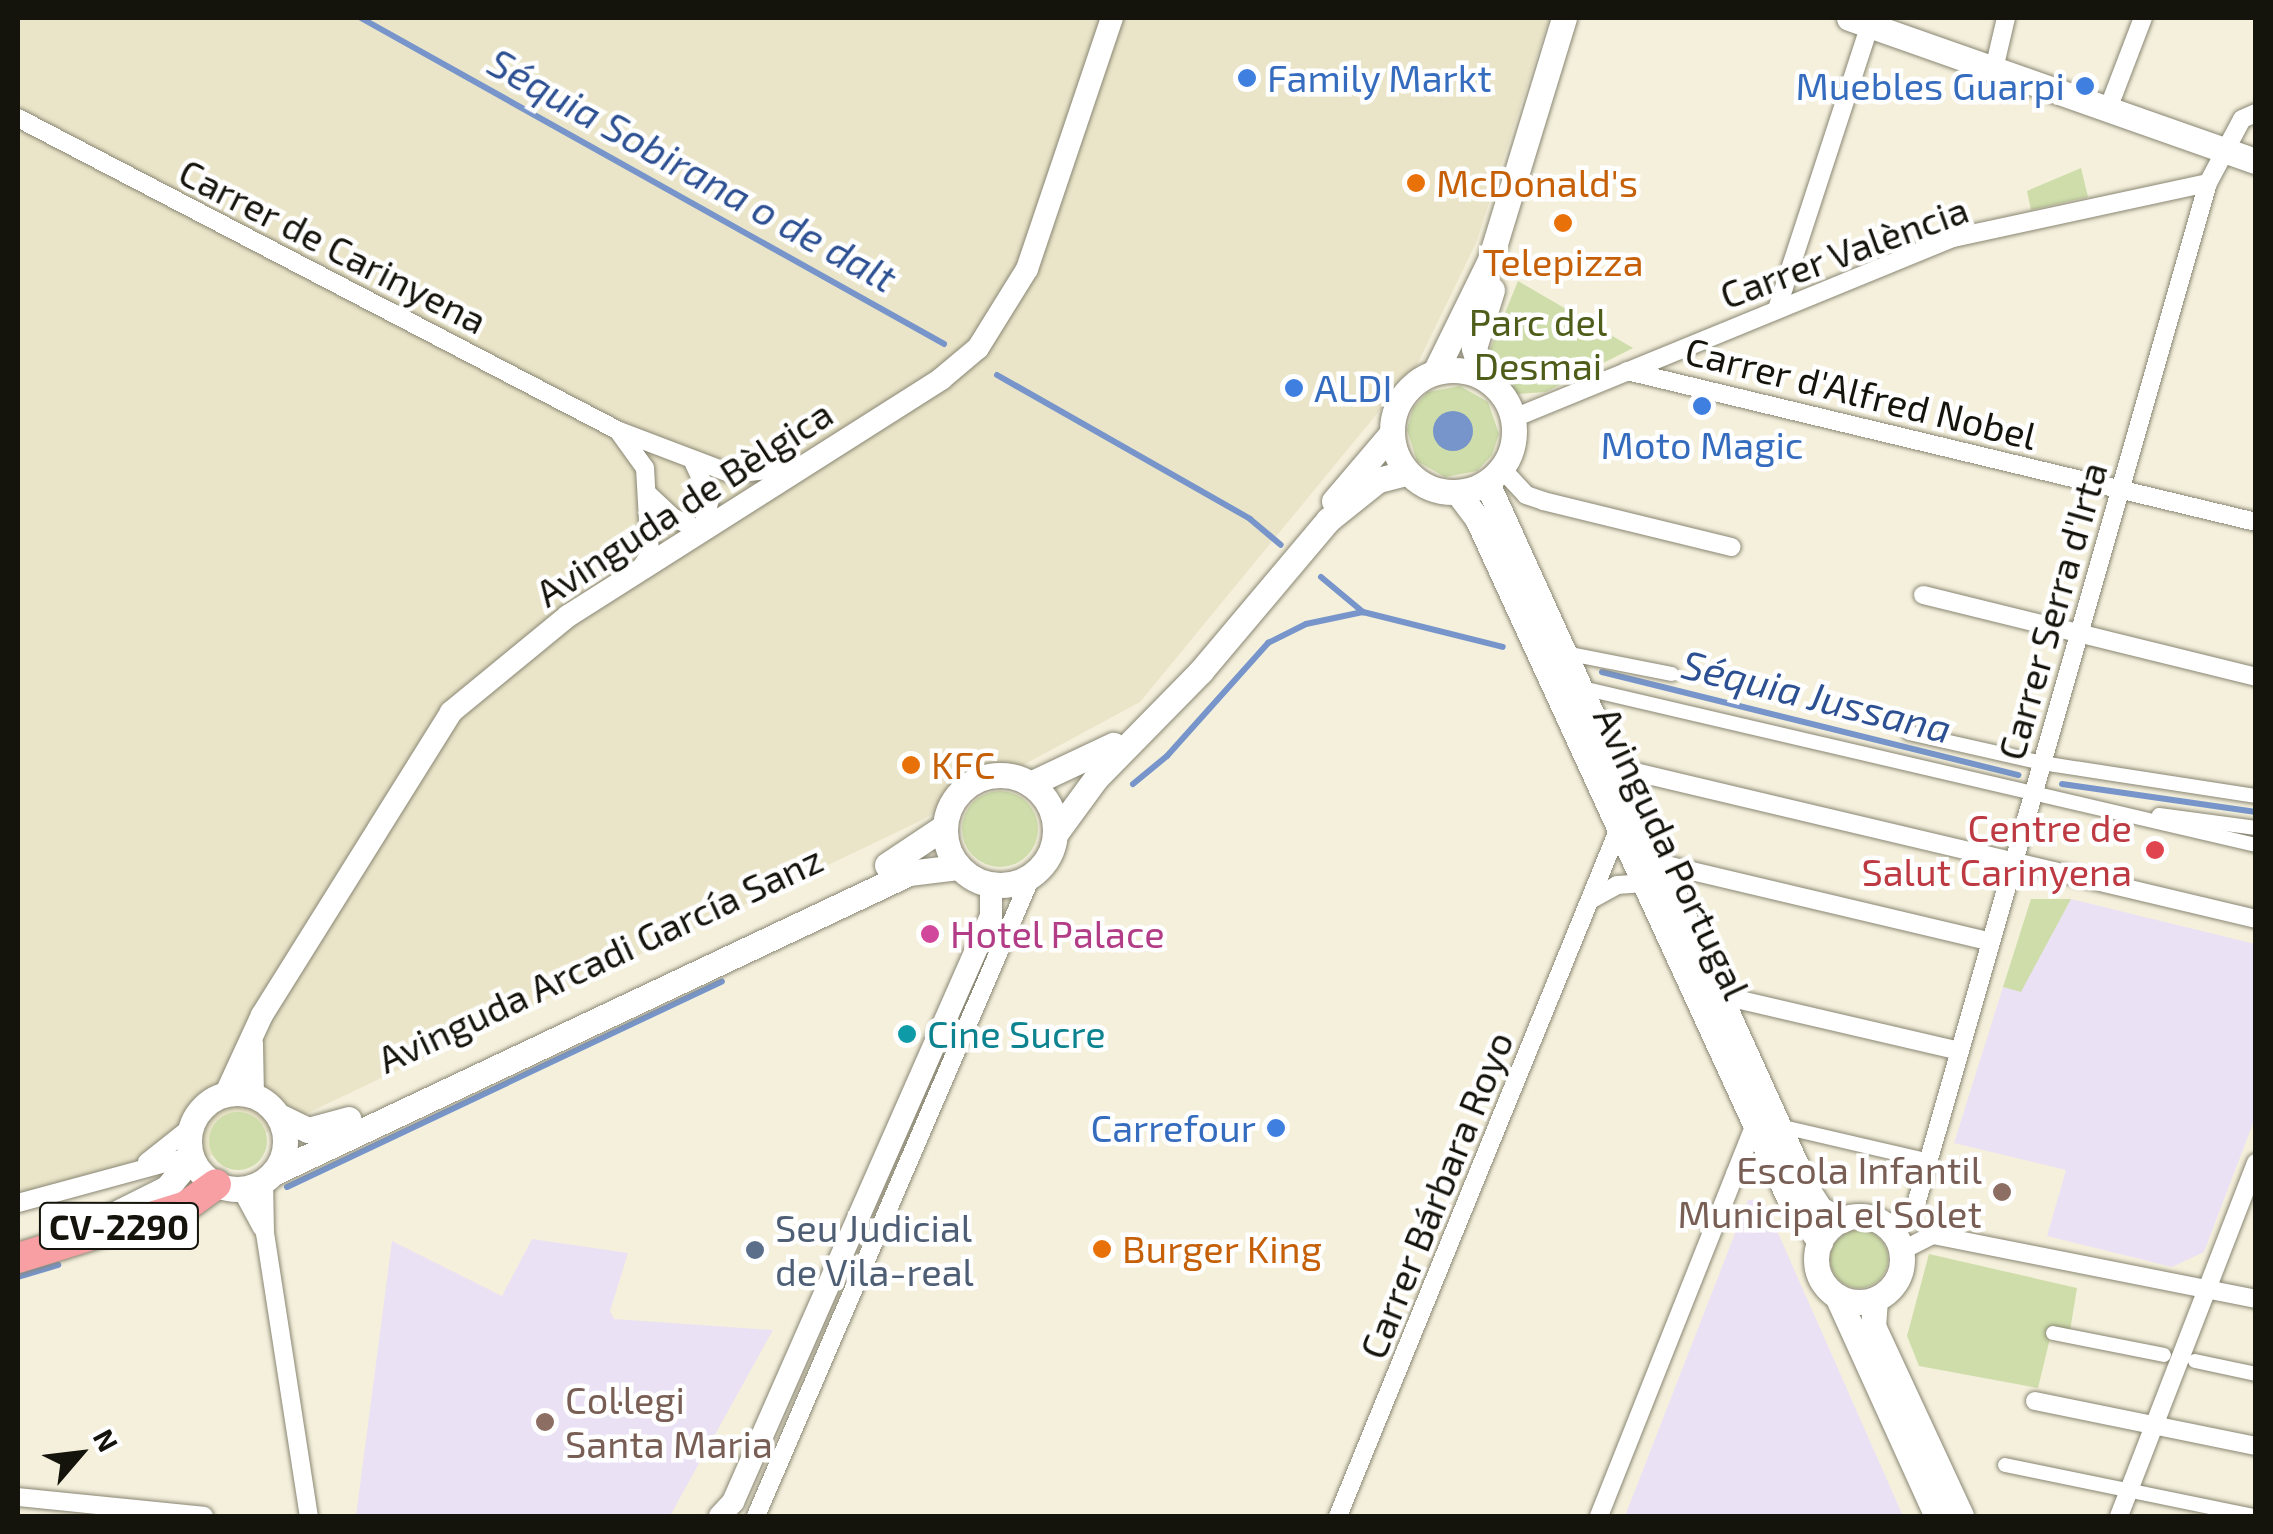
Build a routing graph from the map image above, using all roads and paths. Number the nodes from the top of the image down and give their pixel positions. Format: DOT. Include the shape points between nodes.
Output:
graph roads {
  1 [pos="1112,18"];
  2 [pos="1564,18"];
  3 [pos="1580,18"];
  4 [pos="2006,18"];
  5 [pos="2143,18"];
  6 [pos="1863,20"];
  7 [pos="1994,69"];
  8 [pos="2108,109"];
  9 [pos="2256,113"];
  10 [pos="18,118"];
  11 [pos="2223,150"];
  12 [pos="2256,161"];
  13 [pos="2208,184"];
  14 [pos="1777,308"];
  15 [pos="1627,370"];
  16 [pos="1435,372"];
  17 [pos="1482,376"];
  18 [pos="1514,418"];
  19 [pos="619,431"];
  20 [pos="1391,434"];
  21 [pos="694,464"];
  22 [pos="805,465"];
  23 [pos="1407,473"];
  24 [pos="1495,476"];
  25 [pos="2120,489"];
  26 [pos="647,493"];
  27 [pos="1458,493"];
  28 [pos="1328,520"];
  29 [pos="2256,522"];
  30 [pos="702,530"];
  31 [pos="1731,547"];
  32 [pos="640,570"];
  33 [pos="1923,595"];
  34 [pos="2079,633"];
  35 [pos="1561,652"];
  36 [pos="1672,674"];
  37 [pos="2256,677"];
  38 [pos="1578,687"];
  39 [pos="1151,720"];
  40 [pos="1909,733"];
  41 [pos="2042,763"];
  42 [pos="1614,767"];
  43 [pos="1030,784"];
  44 [pos="2033,796"];
  45 [pos="2256,796"];
  46 [pos="2064,803"];
  47 [pos="944,826"];
  48 [pos="1619,828"];
  49 [pos="2256,828"];
  50 [pos="1055,834"];
  51 [pos="2256,845"];
  52 [pos="2014,864"];
  53 [pos="958,867"];
  54 [pos="1651,873"];
  55 [pos="1031,877"];
  56 [pos="991,885"];
  57 [pos="1594,898"];
  58 [pos="2256,919"];
  59 [pos="1991,942"];
  60 [pos="1718,995"];
  61 [pos="252,1037"];
  62 [pos="1960,1051"];
  63 [pos="226,1093"];
  64 [pos="253,1095"];
  65 [pos="279,1116"];
  66 [pos="1767,1125"];
  67 [pos="190,1128"];
  68 [pos="191,1157"];
  69 [pos="1929,1160"];
  70 [pos="2256,1163"];
  71 [pos="142,1166"];
  72 [pos="1774,1167"];
  73 [pos="1735,1174"];
  74 [pos="248,1182"];
  75 [pos="18,1203"];
  76 [pos="1916,1208"];
  77 [pos="1841,1220"];
  78 [pos="2234,1220"];
  79 [pos="2256,1224"];
  80 [pos="1887,1227"];
  81 [pos="1933,1235"];
  82 [pos="18,1242"];
  83 [pos="1820,1242"];
  84 [pos="1902,1251"];
  85 [pos="18,1258"];
  86 [pos="2206,1289"];
  87 [pos="1838,1296"];
  88 [pos="2256,1298"];
  89 [pos="1874,1300"];
  90 [pos="2052,1333"];
  91 [pos="2164,1356"];
  92 [pos="2195,1362"];
  93 [pos="2256,1374"];
  94 [pos="2035,1402"];
  95 [pos="2154,1425"];
  96 [pos="2256,1446"];
  97 [pos="2004,1465"];
  98 [pos="2128,1490"];
  99 [pos="18,1496"];
  100 [pos="204,1516"];
  101 [pos="309,1516"];
  102 [pos="720,1516"];
  103 [pos="756,1516"];
  104 [pos="1338,1516"];
  105 [pos="1600,1516"];
  106 [pos="1937,1516"];
  107 [pos="1961,1516"];
  108 [pos="2119,1516"];
  109 [pos="2253,1516"];
  1 -- 22 [label="street, Avinguda de Bèlgica" via="1004,315 941,379"];
  2 -- 16 [label="main road" via="1490,260"];
  3 -- 17 [label="main road" via="1478,326 1474,348"];
  4 -- 7 [label="street"];
  5 -- 8 [label="street"];
  6 -- 7 [label="main road"];
  6 -- 14 [label="street"];
  7 -- 8 [label="main road"];
  8 -- 11 [label="main road"];
  9 -- 11 [label="street" via="2242,119"];
  10 -- 19 [label="street, Carrer de Carinyena"];
  11 -- 12 [label="main road"];
  11 -- 13 [label="street, Carrer Serra d'Irta"];
  13 -- 14 [label="street, Carrer València" via="1953,238"];
  13 -- 25 [label="street, Carrer Serra d'Irta"];
  14 -- 15 [label="street, Carrer València"];
  15 -- 18 [label="street, Carrer València"];
  15 -- 25 [label="street, Carrer d'Alfred Nobel"];
  16 -- 17 [label="main road"];
  16 -- 20 [label="main road" via="1412,385 1396,407"];
  17 -- 18 [label="main road"];
  18 -- 24 [label="main road" via="1514,445"];
  19 -- 21 [label="street, Carrer de Carinyena"];
  19 -- 26 [label="street, Carrer de Carinyena" via="646,468"];
  20 -- 23 [label="main road"];
  20 -- 28 [label="main road" via="1334,500"];
  21 -- 22 [label="street, Carrer de Carinyena" via="732,474"];
  21 -- 30 [label="street" via="710,498"];
  22 -- 30 [label="street, Avinguda de Bèlgica"];
  23 -- 27 [label="main road" via="1430,489"];
  23 -- 28 [label="main road" via="1378,480"];
  24 -- 27 [label="main road"];
  24 -- 31 [label="street" via="1543,501"];
  24 -- 35 [label="main road, Avinguda Portugal"];
  25 -- 29 [label="street, Carrer d'Alfred Nobel"];
  25 -- 34 [label="street, Carrer Serra d'Irta"];
  26 -- 30 [label="street" via="674,518"];
  26 -- 32 [label="street, Carrer de Carinyena" via="650,554"];
  27 -- 48 [label="main road, Avinguda Portugal" via="1477,518"];
  28 -- 39 [label="main road"];
  30 -- 32 [label="street, Avinguda de Bèlgica"];
  32 -- 61 [label="street, Avinguda de Bèlgica" via="568,616 451,712"];
  33 -- 34 [label="street"];
  34 -- 37 [label="street"];
  34 -- 41 [label="street, Carrer Serra d'Irta"];
  35 -- 36 [label="street"];
  35 -- 38 [label="main road, Avinguda Portugal"];
  38 -- 42 [label="main road, Avinguda Portugal"];
  38 -- 44 [label="street"];
  39 -- 43 [label="main road" via="1092,759"];
  39 -- 50 [label="main road"];
  40 -- 41 [label="street"];
  41 -- 44 [label="street, Carrer Serra d'Irta"];
  41 -- 45 [label="street"];
  42 -- 52 [label="street"];
  42 -- 54 [label="main road, Avinguda Portugal"];
  43 -- 47 [label="main road" via="1009,776 975,780 950,804"];
  43 -- 50 [label="main road" via="1049,806"];
  44 -- 46 [label="street"];
  44 -- 52 [label="street, Carrer Serra d'Irta"];
  46 -- 49 [label="street"];
  46 -- 51 [label="street"];
  47 -- 53 [label="main road"];
  47 -- 65 [label="main road, Avinguda Arcadi García Sanz" via="911,854 334,1126 308,1130"];
  48 -- 54 [label="main road, Avinguda Portugal"];
  48 -- 57 [label="street, Carrer Bárbara Royo"];
  50 -- 55 [label="main road"];
  52 -- 58 [label="street"];
  52 -- 59 [label="street, Carrer Serra d'Irta"];
  53 -- 56 [label="main road"];
  53 -- 74 [label="main road, Avinguda Arcadi García Sanz / CV-2290" via="918,868"];
  54 -- 57 [label="street"];
  54 -- 59 [label="street"];
  54 -- 60 [label="main road, Avinguda Portugal"];
  54 -- 66 [label="main road, Avinguda Portugal"];
  55 -- 56 [label="main road"];
  55 -- 103 [label="street"];
  56 -- 102 [label="street" via="991,916 733,1502"];
  57 -- 104 [label="street, Carrer Bárbara Royo"];
  59 -- 62 [label="street, Carrer Serra d'Irta"];
  60 -- 62 [label="street"];
  60 -- 66 [label="main road, Avinguda Portugal"];
  61 -- 63 [label="street, Avinguda de Bèlgica"];
  61 -- 64 [label="street"];
  62 -- 69 [label="street, Carrer Serra d'Irta"];
  63 -- 64 [label="main road"];
  63 -- 67 [label="main road" via="203,1106"];
  64 -- 65 [label="main road"];
  65 -- 74 [label="main road" via="285,1146"];
  66 -- 69 [label="street"];
  66 -- 72 [label="main road, Avinguda Portugal"];
  66 -- 73 [label="street"];
  66 -- 77 [label="main road, Avinguda Portugal" via="1820,1210"];
  67 -- 68 [label="main road"];
  67 -- 71 [label="street"];
  68 -- 71 [label="street"];
  68 -- 74 [label="main road"];
  68 -- 82 [label="main road, CV-2290" via="167,1188 139,1207"];
  69 -- 76 [label="street, Carrer Serra d'Irta"];
  70 -- 78 [label="street"];
  71 -- 75 [label="street"];
  72 -- 73 [label="street"];
  72 -- 83 [label="main road, Avinguda Portugal"];
  73 -- 105 [label="street"];
  74 -- 85 [label="highway, CV-2290"];
  74 -- 101 [label="street" via="265,1233"];
  76 -- 80 [label="street"];
  76 -- 81 [label="street"];
  77 -- 80 [label="main road" via="1865,1217"];
  77 -- 83 [label="main road"];
  78 -- 79 [label="street"];
  78 -- 86 [label="street"];
  80 -- 84 [label="main road"];
  81 -- 84 [label="street"];
  81 -- 86 [label="street"];
  83 -- 87 [label="main road" via="1817,1266"];
  84 -- 89 [label="main road" via="1894,1285"];
  86 -- 88 [label="street"];
  86 -- 95 [label="street"];
  87 -- 89 [label="main road"];
  87 -- 106 [label="main road"];
  89 -- 107 [label="main road" via="1874,1326"];
  90 -- 91 [label="street"];
  92 -- 93 [label="street"];
  94 -- 95 [label="street"];
  95 -- 96 [label="street"];
  95 -- 98 [label="street"];
  97 -- 98 [label="street"];
  98 -- 108 [label="street"];
  98 -- 109 [label="street"];
  99 -- 100 [label="street"];
}
